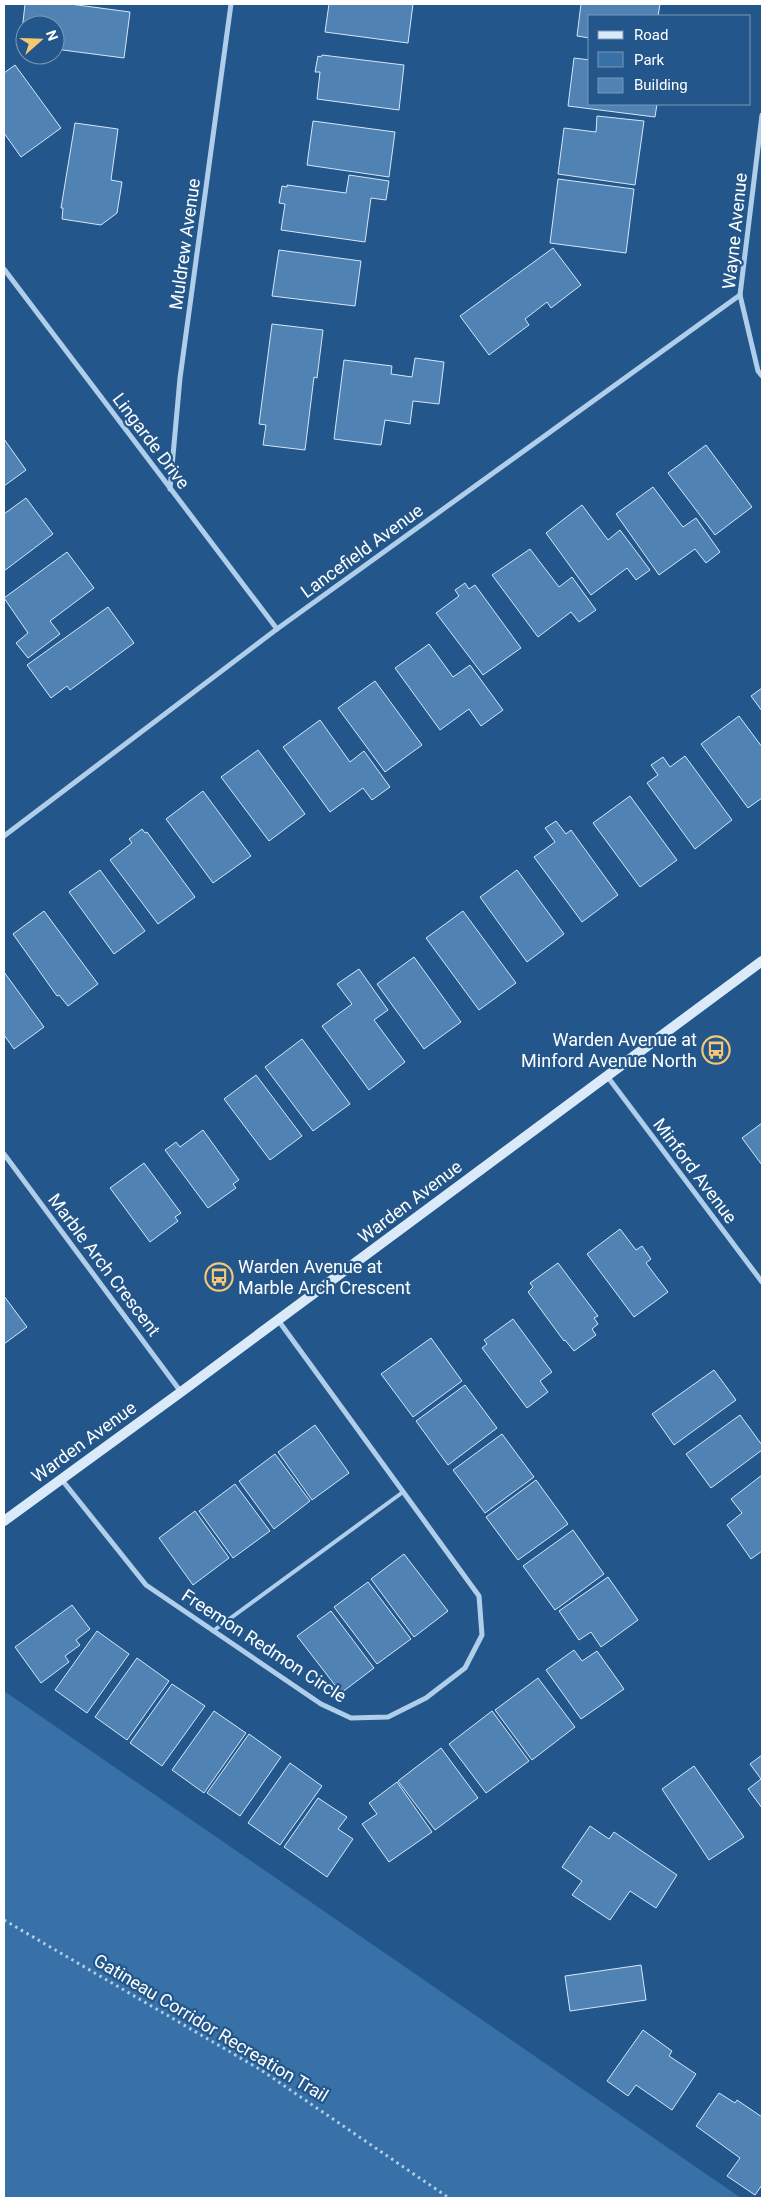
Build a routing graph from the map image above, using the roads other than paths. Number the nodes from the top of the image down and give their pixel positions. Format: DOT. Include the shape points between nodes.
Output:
graph roads {
  1 [pos="231,4"];
  2 [pos="762,115"];
  3 [pos="4,269"];
  4 [pos="740,295"];
  5 [pos="762,376"];
  6 [pos="170,489"];
  7 [pos="277,629"];
  8 [pos="4,836"];
  9 [pos="762,962"];
  10 [pos="607,1076"];
  11 [pos="4,1154"];
  12 [pos="762,1282"];
  13 [pos="278,1320"];
  14 [pos="181,1392"];
  15 [pos="61,1479"];
  16 [pos="404,1492"];
  17 [pos="4,1521"];
  18 [pos="213,1631"];
  1 -- 6 [label="street, Muldrew Avenue" via="180,378"];
  2 -- 4 [label="street, Wayne Avenue"];
  3 -- 6 [label="street, Lingarde Drive"];
  4 -- 5 [label="street, Wayne Avenue" via="758,371"];
  4 -- 7 [label="street, Lancefield Avenue"];
  6 -- 7 [label="street, Lingarde Drive"];
  7 -- 8 [label="street, Lancefield Avenue"];
  9 -- 10 [label="main road, Warden Avenue"];
  10 -- 12 [label="street, Minford Avenue"];
  10 -- 13 [label="main road, Warden Avenue"];
  11 -- 14 [label="street, Marble Arch Crescent"];
  13 -- 14 [label="main road, Warden Avenue"];
  13 -- 16 [label="street, Freemon Redmon Circle"];
  14 -- 15 [label="main road, Warden Avenue"];
  15 -- 17 [label="main road, Warden Avenue"];
  15 -- 18 [label="street, Freemon Redmon Circle" via="146,1585"];
  16 -- 18 [label="lane"];
  16 -- 18 [label="street, Freemon Redmon Circle" via="479,1596 482,1634 465,1668 426,1698 388,1716 351,1718 321,1704"];
}
